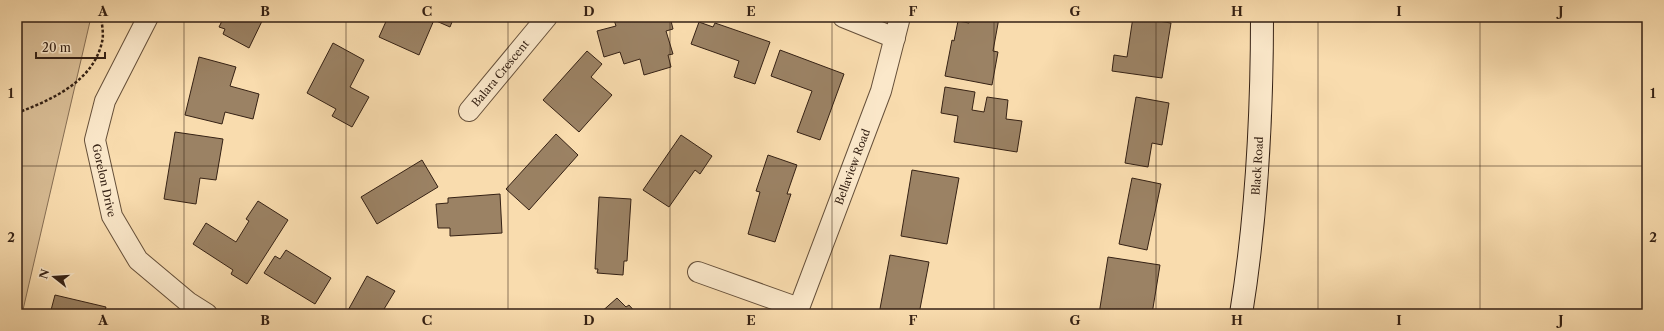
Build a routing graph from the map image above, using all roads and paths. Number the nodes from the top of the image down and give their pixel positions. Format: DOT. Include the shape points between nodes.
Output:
graph roads {
  1 [pos="101,17"];
  2 [pos="148,17"];
  3 [pos="547,17"];
  4 [pos="843,17"];
  5 [pos="900,17"];
  6 [pos="1262,17"];
  7 [pos="895,38"];
  8 [pos="469,111"];
  9 [pos="17,113"];
  10 [pos="698,272"];
  11 [pos="799,311"];
  12 [pos="206,314"];
  13 [pos="1241,314"];
  1 -- 9 [label="path" via="103,42 91,66 72,86 45,102"];
  2 -- 12 [label="street, Gorelon Drive" via="105,101 96,140 112,216 138,260"];
  3 -- 8 [label="street, Balara Crescent"];
  4 -- 7 [label="street"];
  5 -- 7 [label="street, Bellaview Road"];
  6 -- 13 [label="main road, Black Road" via="1262,94 1257,193"];
  7 -- 11 [label="street, Bellaview Road" via="881,91"];
  10 -- 11 [label="street"];
}
